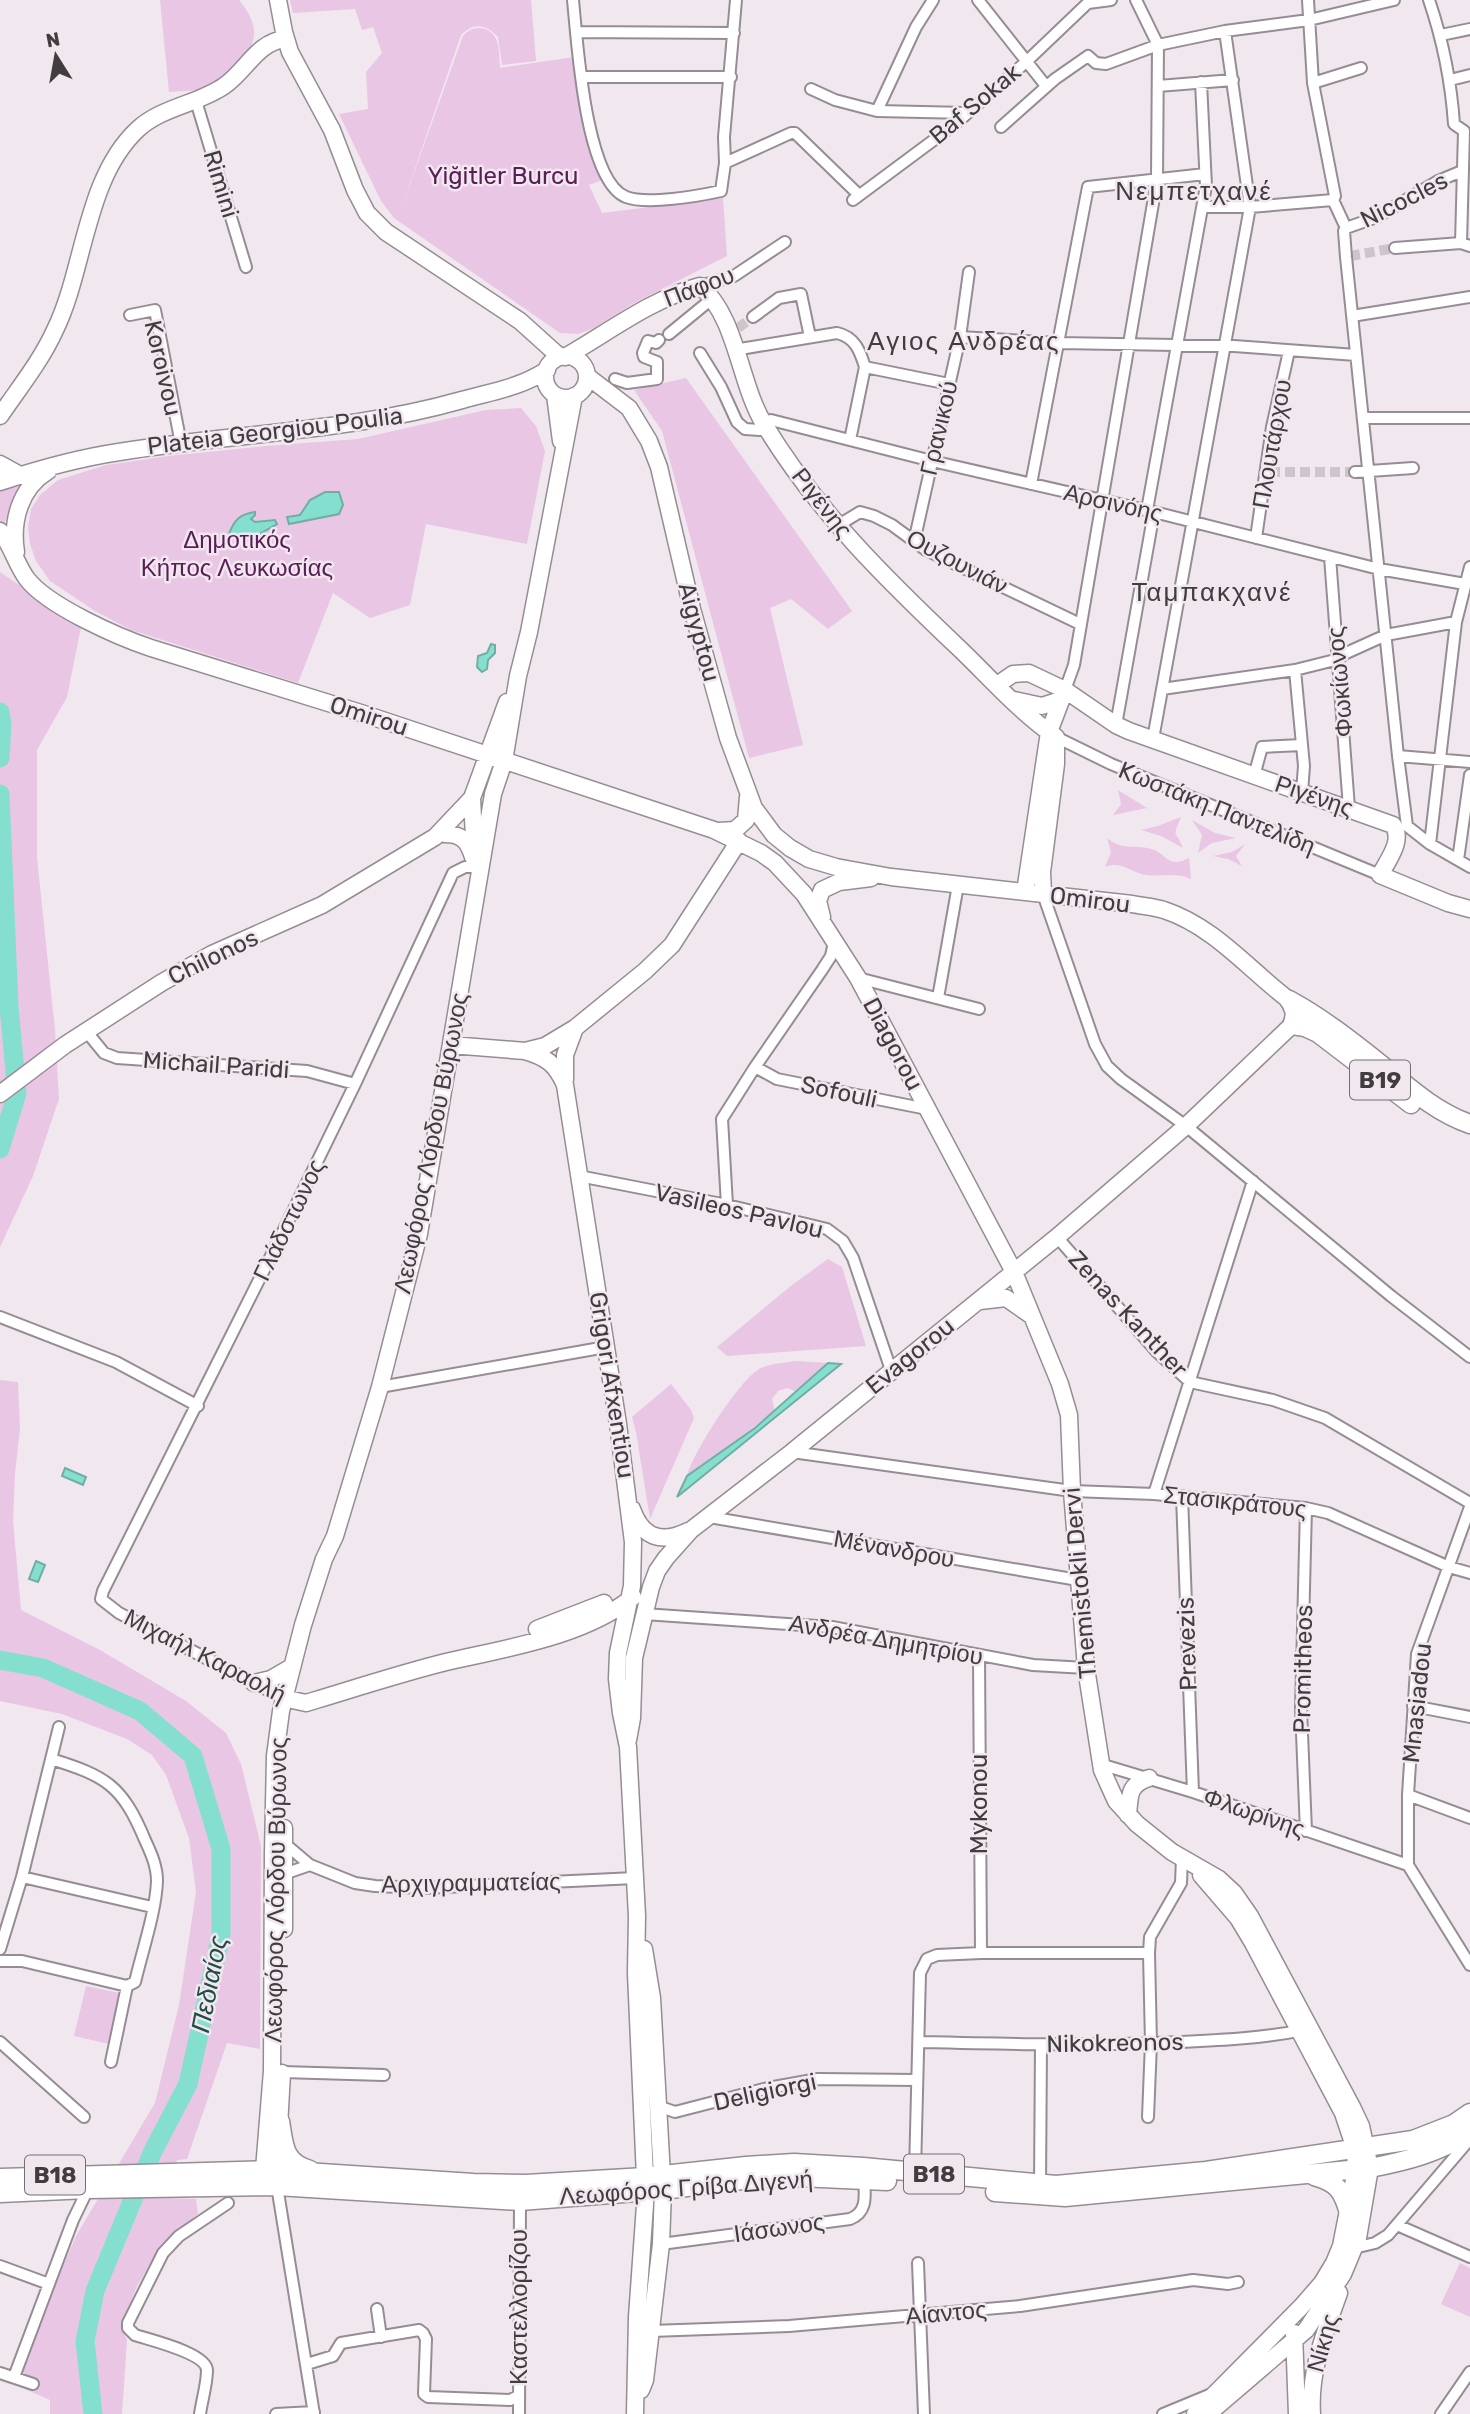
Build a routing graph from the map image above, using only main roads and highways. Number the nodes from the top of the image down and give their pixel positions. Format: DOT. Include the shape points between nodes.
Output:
graph roads {
  1 [pos="278,0"];
  2 [pos="285,39"];
  3 [pos="700,286"];
  4 [pos="611,331"];
  5 [pos="556,361"];
  6 [pos="585,372"];
  7 [pos="555,395"];
  8 [pos="574,396"];
  9 [pos="0,415"];
  10 [pos="562,454"];
  11 [pos="0,464"];
  12 [pos="59,465"];
  13 [pos="20,475"];
  14 [pos="0,482"];
  15 [pos="0,531"];
  16 [pos="18,561"];
  17 [pos="518,676"];
  18 [pos="997,685"];
  19 [pos="1062,695"];
  20 [pos="1012,699"];
  21 [pos="1028,715"];
  22 [pos="1053,729"];
  23 [pos="487,755"];
  24 [pos="503,761"];
  25 [pos="1042,779"];
  26 [pos="493,794"];
  27 [pos="748,794"];
  28 [pos="472,798"];
  29 [pos="473,816"];
  30 [pos="714,830"];
  31 [pos="441,835"];
  32 [pos="739,841"];
  33 [pos="790,848"];
  34 [pos="475,867"];
  35 [pos="836,867"];
  36 [pos="891,877"];
  37 [pos="1025,892"];
  38 [pos="1043,894"];
  39 [pos="1470,909"];
  40 [pos="474,910"];
  41 [pos="823,922"];
  42 [pos="1289,1000"];
  43 [pos="1292,1025"];
  44 [pos="575,1028"];
  45 [pos="451,1045"];
  46 [pos="525,1051"];
  47 [pos="565,1085"];
  48 [pos="0,1094"];
  49 [pos="1470,1124"];
  50 [pos="1470,1134"];
  51 [pos="1014,1272"];
  52 [pos="978,1301"];
  53 [pos="1032,1316"];
  54 [pos="629,1499"];
  55 [pos="686,1535"];
  56 [pos="335,1536"];
  57 [pos="657,1571"];
  58 [pos="631,1593"];
  59 [pos="644,1614"];
  60 [pos="596,1619"];
  61 [pos="620,1647"];
  62 [pos="450,1661"];
  63 [pos="290,1668"];
  64 [pos="254,1683"];
  65 [pos="288,1699"];
  66 [pos="628,1740"];
  67 [pos="1149,1778"];
  68 [pos="1128,1815"];
  69 [pos="637,1916"];
  70 [pos="1470,2113"];
  71 [pos="280,2121"];
  72 [pos="1470,2132"];
  73 [pos="1361,2149"];
  74 [pos="1363,2169"];
  75 [pos="317,2172"];
  76 [pos="1308,2175"];
  77 [pos="0,2178"];
  78 [pos="269,2178"];
  79 [pos="101,2184"];
  80 [pos="654,2184"];
  81 [pos="0,2193"];
  82 [pos="1349,2213"];
  83 [pos="1343,2274"];
  84 [pos="1301,2307"];
  85 [pos="1294,2342"];
  86 [pos="636,2408"];
  87 [pos="1195,2414"];
  88 [pos="1208,2414"];
  89 [pos="1297,2414"];
  90 [pos="1311,2414"];
  1 -- 2 [label="main road"];
  2 -- 5 [label="main road" via="367,213 386,232 540,337"];
  2 -- 9 [label="main road" via="265,45 233,80 139,128 118,155 97,196 55,331"];
  3 -- 4 [label="main road, Πάφου" via="639,312"];
  3 -- 18 [label="main road, Ριγένης" via="734,331 734,350 764,425 837,526"];
  4 -- 5 [label="main road, Πάφου"];
  4 -- 6 [label="main road, Πάφου"];
  5 -- 6 [label="main road" via="574,358"];
  5 -- 7 [label="main road" via="546,383"];
  5 -- 12 [label="main road, Plateia Georgiou Poulia" via="527,383 426,411 357,424 117,452"];
  6 -- 8 [label="main road" via="584,388"];
  6 -- 27 [label="main road, Aigyptou" via="629,408 649,441 728,738"];
  7 -- 8 [label="main road"];
  7 -- 10 [label="main road"];
  8 -- 10 [label="main road"];
  10 -- 17 [label="main road"];
  11 -- 13 [label="main road"];
  12 -- 13 [label="main road, Plateia Georgiou Poulia"];
  12 -- 16 [label="main road" via="33,482 19,508 14,534"];
  13 -- 14 [label="main road, Plateia Georgiou Poulia"];
  15 -- 16 [label="main road, Omirou"];
  16 -- 23 [label="main road, Omirou" via="29,581 49,597 118,636"];
  17 -- 23 [label="main road, Λεωφόρος Λόρδου Βύρωνος"];
  17 -- 24 [label="main road, Λεωφόρος Λόρδου Βύρωνος"];
  18 -- 19 [label="main road, Ριγένης" via="1024,672"];
  18 -- 20 [label="main road, Ριγένης"];
  19 -- 20 [label="main road" via="1042,706"];
  19 -- 22 [label="main road"];
  19 -- 39 [label="main road, Ριγένης" via="1116,725 1400,825 1380,875"];
  20 -- 21 [label="main road, Ριγένης"];
  21 -- 22 [label="main road, Ριγένης"];
  21 -- 25 [label="main road" via="1039,742"];
  22 -- 25 [label="main road"];
  22 -- 38 [label="main road" via="1056,764"];
  23 -- 24 [label="main road, Omirou"];
  23 -- 28 [label="main road, Λεωφόρος Λόρδου Βύρωνος"];
  24 -- 26 [label="main road, Λεωφόρος Λόρδου Βύρωνος"];
  24 -- 30 [label="main road, Omirou"];
  25 -- 37 [label="main road"];
  26 -- 29 [label="main road"];
  26 -- 40 [label="main road, Λεωφόρος Λόρδου Βύρωνος"];
  27 -- 30 [label="main road" via="743,824 729,831"];
  27 -- 33 [label="main road, Aigyptou" via="767,828"];
  28 -- 29 [label="main road, Λεωφόρος Λόρδου Βύρωνος"];
  28 -- 31 [label="main road"];
  29 -- 31 [label="main road"];
  29 -- 34 [label="main road, Λεωφόρος Λόρδου Βύρωνος"];
  30 -- 32 [label="main road, Omirou"];
  31 -- 34 [label="main road" via="464,838"];
  31 -- 48 [label="main road, Chilonos" via="322,905 171,977 65,1045"];
  32 -- 33 [label="main road" via="769,841"];
  32 -- 41 [label="main road, Diagorou" via="775,863"];
  32 -- 44 [label="main road" via="672,945"];
  33 -- 35 [label="main road, Aigyptou"];
  34 -- 40 [label="main road, Λεωφόρος Λόρδου Βύρωνος"];
  35 -- 36 [label="main road, Omirou"];
  36 -- 37 [label="main road, Omirou"];
  36 -- 41 [label="main road" via="826,886 818,901"];
  37 -- 38 [label="main road, Omirou"];
  38 -- 42 [label="main road, Omirou" via="1132,904 1173,914 1219,940"];
  40 -- 45 [label="main road, Λεωφόρος Λόρδου Βύρωνος"];
  41 -- 51 [label="main road, Diagorou" via="855,973"];
  42 -- 43 [label="main road"];
  42 -- 49 [label="main road, B19" via="1327,1022 1420,1096"];
  43 -- 50 [label="main road, B19" via="1318,1033 1438,1122"];
  43 -- 51 [label="main road, Evagorou" via="1186,1126"];
  44 -- 46 [label="main road" via="545,1046"];
  44 -- 47 [label="main road" via="565,1055"];
  45 -- 46 [label="main road"];
  45 -- 56 [label="main road, Λεωφόρος Λόρδου Βύρωνος" via="419,1234"];
  46 -- 47 [label="main road, Grigori Afxentiou" via="550,1060"];
  47 -- 54 [label="main road, Grigori Afxentiou"];
  51 -- 52 [label="main road, Evagorou"];
  51 -- 53 [label="main road, Themistokli Dervi"];
  52 -- 53 [label="main road" via="1006,1298"];
  52 -- 55 [label="main road, Evagorou"];
  53 -- 68 [label="main road, Themistokli Dervi" via="1066,1400 1086,1668 1100,1764 1116,1801"];
  54 -- 55 [label="main road" via="637,1520 652,1536"];
  54 -- 58 [label="main road, Grigori Afxentiou" via="634,1557"];
  55 -- 57 [label="main road, Evagorou"];
  55 -- 58 [label="main road, Μιχαήλ Καραολή" via="662,1554"];
  56 -- 63 [label="main road, Λεωφόρος Λόρδου Βύρωνος"];
  56 -- 65 [label="main road, Λεωφόρος Λόρδου Βύρωνος" via="333,1561"];
  57 -- 58 [label="main road, Μιχαήλ Καραολή"];
  57 -- 59 [label="main road, Evagorou"];
  58 -- 60 [label="main road, Μιχαήλ Καραολή"];
  58 -- 61 [label="main road, Grigori Afxentiou"];
  58 -- 62 [label="main road, Μιχαήλ Καραολή"];
  59 -- 61 [label="main road" via="632,1619"];
  59 -- 66 [label="main road, Evagorou" via="634,1658"];
  60 -- 61 [label="main road" via="609,1626"];
  60 -- 62 [label="main road, Μιχαήλ Καραολή" via="514,1647"];
  61 -- 66 [label="main road, Grigori Afxentiou" via="618,1695"];
  62 -- 65 [label="main road, Μιχαήλ Καραολή" via="306,1703"];
  63 -- 64 [label="main road"];
  63 -- 65 [label="main road, Λεωφόρος Λόρδου Βύρωνος"];
  65 -- 71 [label="main road, Λεωφόρος Λόρδου Βύρωνος"];
  65 -- 78 [label="main road, Λεωφόρος Λόρδου Βύρωνος" via="275,1756"];
  66 -- 69 [label="main road"];
  67 -- 68 [label="main road" via="1133,1786"];
  68 -- 73 [label="main road, Themistokli Dervi" via="1187,1861 1238,1918 1305,2030"];
  69 -- 80 [label="main road" via="636,1985"];
  69 -- 80 [label="main road" via="652,1998 658,2106"];
  70 -- 73 [label="main road, B18" via="1429,2135"];
  71 -- 75 [label="main road" via="292,2161"];
  71 -- 78 [label="main road, Λεωφόρος Λόρδου Βύρωνος"];
  72 -- 74 [label="main road, B18" via="1416,2158"];
  73 -- 74 [label="main road, Themistokli Dervi"];
  73 -- 80 [label="main road, Λεωφόρος Γρίβα Διγενή / B18" via="1081,2184 1040,2185 794,2163 746,2166"];
  74 -- 76 [label="main road, Λεωφόρος Γρίβα Διγενή / B18"];
  74 -- 82 [label="main road"];
  74 -- 83 [label="main road" via="1362,2219"];
  75 -- 78 [label="main road, Λεωφόρος Γρίβα Διγενή / B18"];
  75 -- 80 [label="main road, Λεωφόρος Γρίβα Διγενή / B18" via="473,2183"];
  76 -- 80 [label="main road, Λεωφόρος Γρίβα Διγενή / B18" via="1065,2197 864,2179 799,2177"];
  76 -- 82 [label="main road" via="1336,2184"];
  77 -- 79 [label="main road, Λεωφόρος Γρίβα Διγενή / B18"];
  78 -- 79 [label="main road, Λεωφόρος Γρίβα Διγενή / B18"];
  78 -- 80 [label="main road, Λεωφόρος Γρίβα Διγενή / B18" via="520,2201"];
  79 -- 81 [label="main road, Λεωφόρος Γρίβα Διγενή / B18"];
  80 -- 86 [label="main road" via="637,2329"];
  80 -- 86 [label="main road" via="661,2244 645,2380"];
  82 -- 84 [label="main road" via="1334,2263"];
  83 -- 85 [label="main road"];
  83 -- 90 [label="main road, Νίκης" via="1315,2368"];
  84 -- 85 [label="main road, Νίκης"];
  84 -- 87 [label="main road"];
  85 -- 88 [label="main road"];
  85 -- 89 [label="main road, Νίκης"];
}
